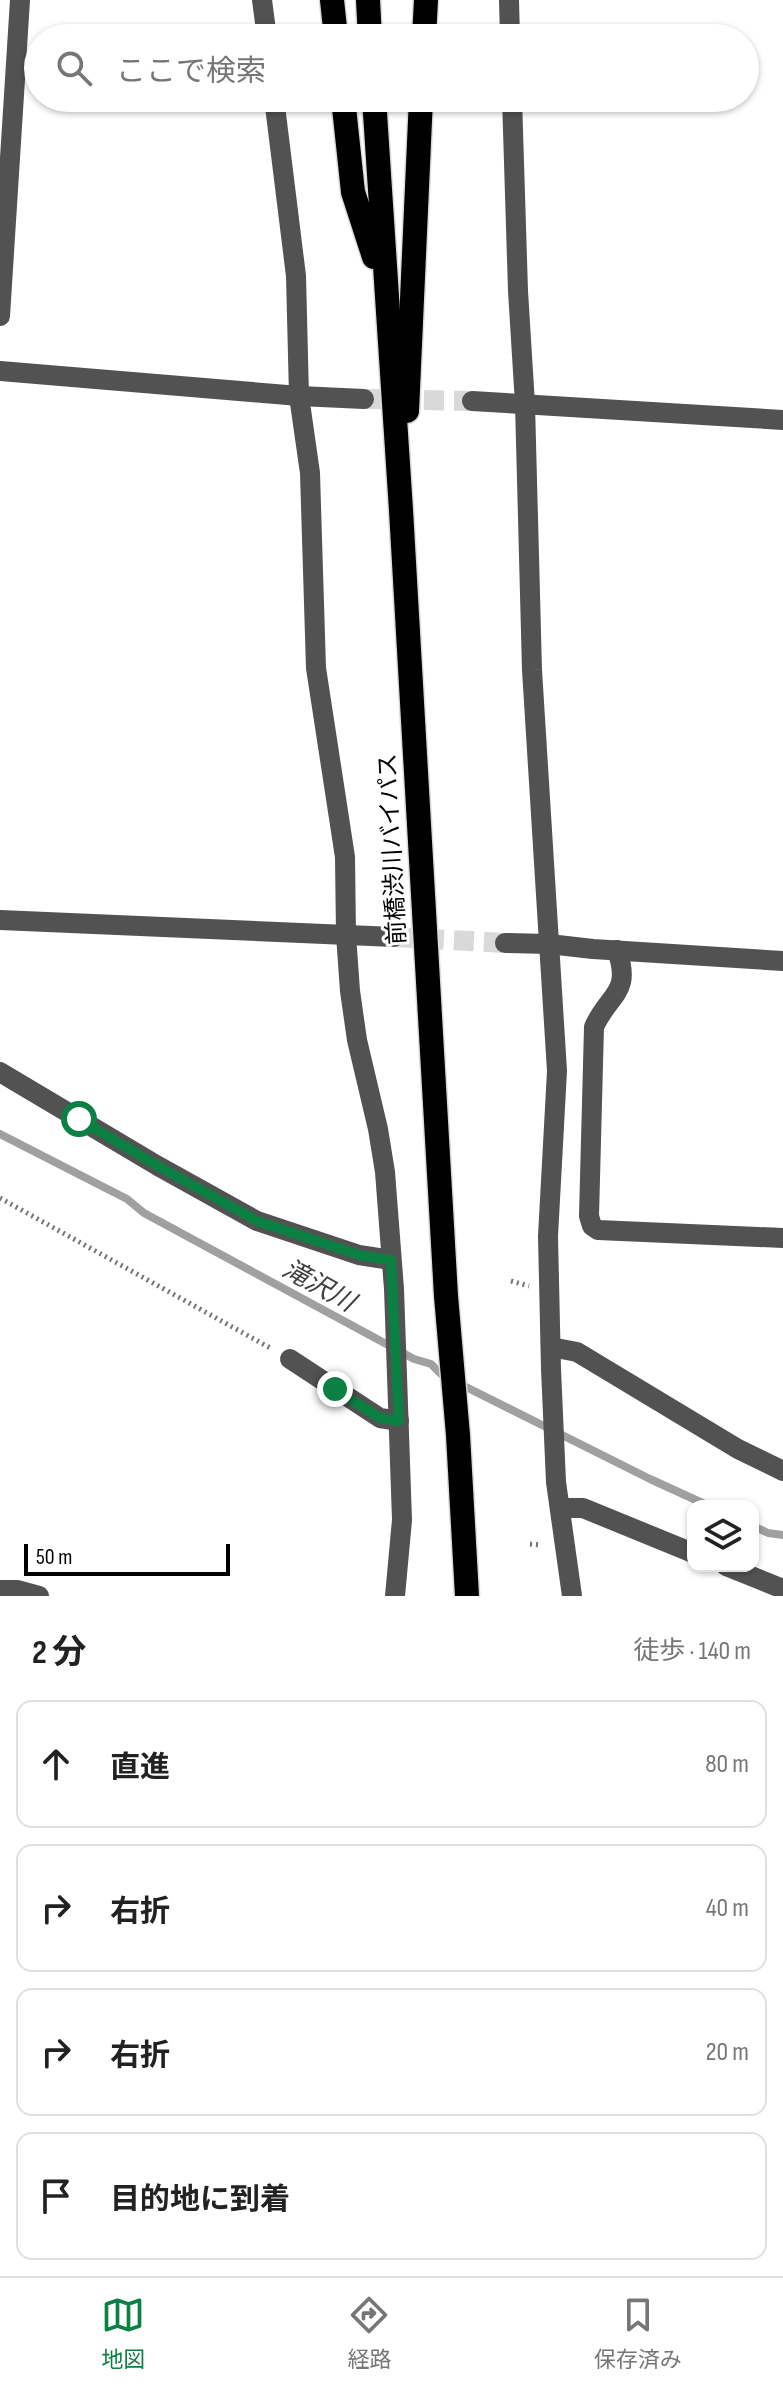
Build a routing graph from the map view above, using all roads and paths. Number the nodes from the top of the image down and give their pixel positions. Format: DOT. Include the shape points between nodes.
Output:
graph roads {
  1 [pos="20,0"];
  2 [pos="262,0"];
  3 [pos="332,0"];
  4 [pos="368,0"];
  5 [pos="426,0"];
  6 [pos="509,0"];
  7 [pos="265,24"];
  8 [pos="335,24"];
  9 [pos="369,24"];
  10 [pos="425,24"];
  11 [pos="510,24"];
  12 [pos="276,112"];
  13 [pos="344,112"];
  14 [pos="375,112"];
  15 [pos="420,112"];
  16 [pos="512,112"];
  17 [pos="385,290"];
  18 [pos="0,316"];
  19 [pos="0,371"];
  20 [pos="299,396"];
  21 [pos="364,399"];
  22 [pos="472,401"];
  23 [pos="525,404"];
  24 [pos="783,420"];
  25 [pos="401,510"];
  26 [pos="0,920"];
  27 [pos="346,935"];
  28 [pos="394,937"];
  29 [pos="505,943"];
  30 [pos="549,944"];
  31 [pos="617,950"];
  32 [pos="783,961"];
  33 [pos="0,1072"];
  34 [pos="0,1198"];
  35 [pos="783,1238"];
  36 [pos="391,1260"];
  37 [pos="511,1281"];
  38 [pos="533,1287"];
  39 [pos="551,1347"];
  40 [pos="290,1359"];
  41 [pos="399,1414"];
  42 [pos="783,1471"];
  43 [pos="560,1508"];
  44 [pos="687,1551"];
  45 [pos="741,1572"];
  46 [pos="783,1589"];
  47 [pos="0,1590"];
  48 [pos="39,1596"];
  49 [pos="395,1596"];
  50 [pos="467,1596"];
  51 [pos="572,1596"];
  1 -- 18 [label="street"];
  2 -- 7 [label="street"];
  3 -- 8 [label="highway"];
  4 -- 9 [label="highway"];
  5 -- 10 [label="highway"];
  6 -- 11 [label="street"];
  12 -- 20 [label="street" via="296,276"];
  13 -- 17 [label="highway" via="353,192"];
  14 -- 17 [label="highway, 前橋渋川バイパス"];
  15 -- 25 [label="highway"];
  16 -- 23 [label="street"];
  17 -- 25 [label="highway, 前橋渋川バイパス"];
  19 -- 20 [label="street"];
  20 -- 21 [label="street"];
  20 -- 27 [label="street" via="310,473 316,668 345,857"];
  22 -- 23 [label="street"];
  23 -- 24 [label="street"];
  23 -- 30 [label="street" via="532,670"];
  25 -- 50 [label="highway, 前橋渋川バイパス"];
  26 -- 27 [label="street"];
  27 -- 28 [label="street"];
  27 -- 36 [label="street" via="357,1040 385,1172"];
  29 -- 30 [label="street"];
  30 -- 31 [label="street"];
  30 -- 39 [label="street" via="557,1071 548,1236"];
  31 -- 32 [label="street"];
  31 -- 35 [label="street" via="623,966 621,987 594,1027 592,1226"];
  33 -- 36 [label="street" via="257,1221 359,1255"];
  34 -- 40 [label="path"];
  36 -- 41 [label="street"];
  37 -- 38 [label="path"];
  39 -- 42 [label="street" via="577,1352"];
  39 -- 43 [label="street"];
  40 -- 41 [label="street" via="380,1418"];
  41 -- 49 [label="street" via="402,1520"];
  43 -- 44 [label="street" via="583,1508"];
  43 -- 51 [label="street"];
  45 -- 46 [label="street"];
  47 -- 48 [label="street"];
}
